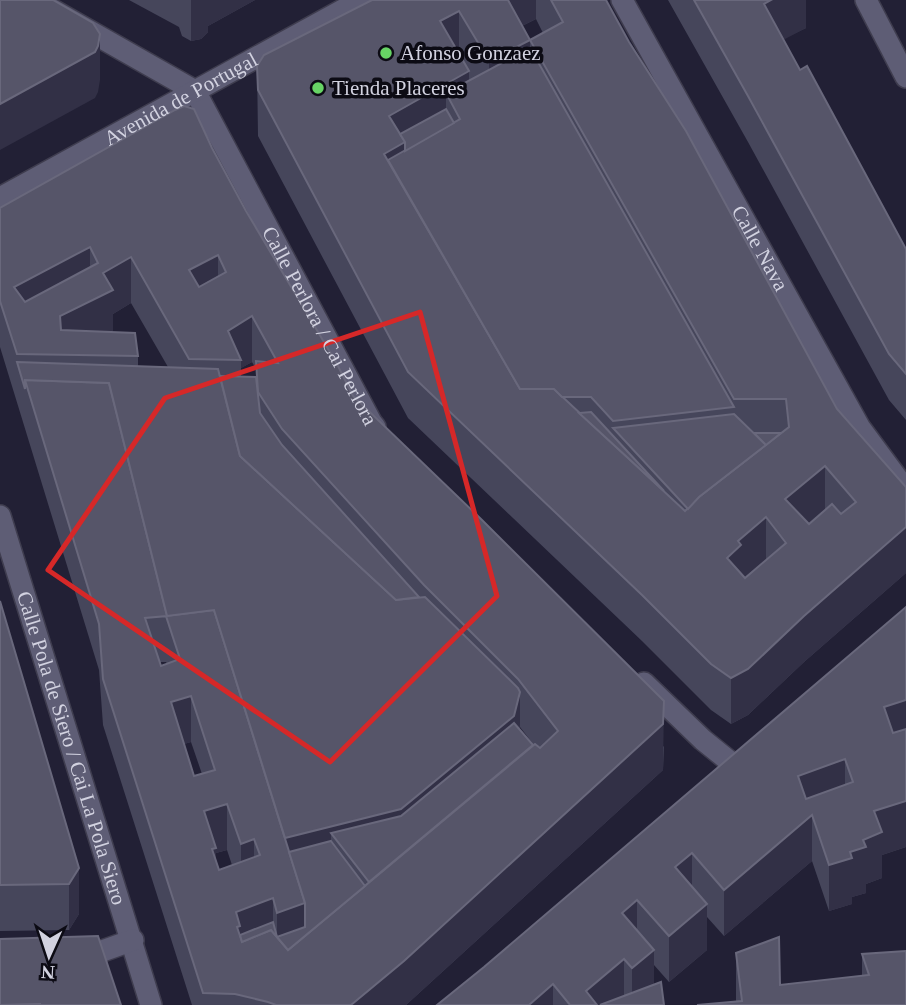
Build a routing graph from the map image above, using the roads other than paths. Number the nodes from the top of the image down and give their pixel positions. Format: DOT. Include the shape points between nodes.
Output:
graph roads {
  1 [pos="35,0"];
  2 [pos="361,0"];
  3 [pos="622,0"];
  4 [pos="866,0"];
  5 [pos="906,78"];
  6 [pos="195,91"];
  7 [pos="0,198"];
  8 [pos="391,442"];
  9 [pos="906,490"];
  10 [pos="0,516"];
  11 [pos="633,672"];
  12 [pos="727,763"];
  13 [pos="133,940"];
  14 [pos="54,954"];
  15 [pos="151,1005"];
  1 -- 6 [label="street"];
  2 -- 6 [label="street, Avenida de Portugal"];
  3 -- 9 [label="street, Calle Nava" via="860,428"];
  4 -- 5 [label="street"];
  6 -- 7 [label="street, Avenida de Portugal"];
  6 -- 8 [label="street, Calle Perlora / Cai Perlora" via="371,422"];
  10 -- 13 [label="street, Calle Pola de Siero / Cai La Pola Siero"];
  11 -- 12 [label="street"];
  13 -- 14 [label="street" via="94,954"];
  13 -- 15 [label="street, Calle Pola de Siero / Cai La Pola Siero"];
}
